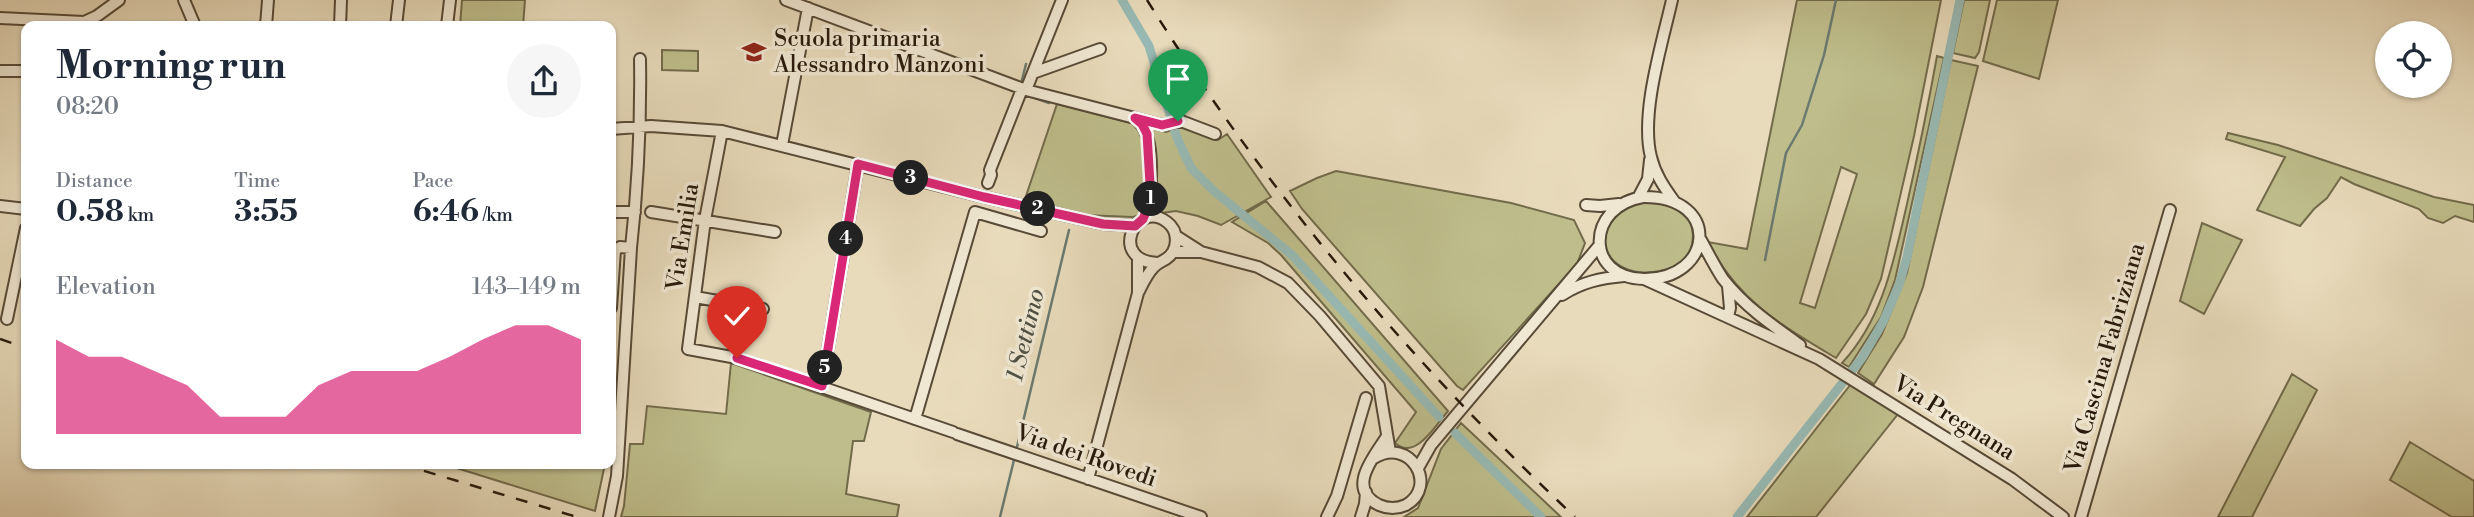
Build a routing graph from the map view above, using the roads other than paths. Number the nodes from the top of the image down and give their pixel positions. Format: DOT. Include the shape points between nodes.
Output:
graph roads {
  1 [pos="120,0"];
  2 [pos="184,0"];
  3 [pos="268,0"];
  4 [pos="341,0"];
  5 [pos="399,0"];
  6 [pos="450,0"];
  7 [pos="786,0"];
  8 [pos="1062,0"];
  9 [pos="1672,0"];
  10 [pos="808,8"];
  11 [pos="0,18"];
  12 [pos="46,21"];
  13 [pos="96,21"];
  14 [pos="193,21"];
  15 [pos="266,21"];
  16 [pos="340,21"];
  17 [pos="397,21"];
  18 [pos="448,21"];
  19 [pos="1100,49"];
  20 [pos="640,59"];
  21 [pos="0,71"];
  22 [pos="21,71"];
  23 [pos="1033,73"];
  24 [pos="1024,89"];
  25 [pos="1135,118"];
  26 [pos="640,127"];
  27 [pos="616,129"];
  28 [pos="722,131"];
  29 [pos="1215,134"];
  30 [pos="782,145"];
  31 [pos="1651,157"];
  32 [pos="858,164"];
  33 [pos="988,183"];
  34 [pos="1633,199"];
  35 [pos="1674,201"];
  36 [pos="1586,205"];
  37 [pos="0,206"];
  38 [pos="21,208"];
  39 [pos="2170,210"];
  40 [pos="616,212"];
  41 [pos="635,212"];
  42 [pos="651,212"];
  43 [pos="705,220"];
  44 [pos="1139,223"];
  45 [pos="1103,224"];
  46 [pos="1041,231"];
  47 [pos="775,232"];
  48 [pos="1176,236"];
  49 [pos="1700,240"];
  50 [pos="1130,241"];
  51 [pos="1598,247"];
  52 [pos="631,248"];
  53 [pos="616,249"];
  54 [pos="21,252"];
  55 [pos="1173,252"];
  56 [pos="1201,252"];
  57 [pos="1138,258"];
  58 [pos="1158,263"];
  59 [pos="1624,276"];
  60 [pos="1644,279"];
  61 [pos="1728,284"];
  62 [pos="1138,293"];
  63 [pos="695,297"];
  64 [pos="1554,301"];
  65 [pos="763,309"];
  66 [pos="1728,317"];
  67 [pos="7,319"];
  68 [pos="688,349"];
  69 [pos="1819,359"];
  70 [pos="822,386"];
  71 [pos="1366,398"];
  72 [pos="915,419"];
  73 [pos="1387,436"];
  74 [pos="1431,445"];
  75 [pos="1390,452"];
  76 [pos="1405,455"];
  77 [pos="1374,458"];
  78 [pos="1418,468"];
  79 [pos="1088,479"];
  80 [pos="1366,492"];
  81 [pos="1386,508"];
  82 [pos="609,517"];
  83 [pos="1201,517"];
  84 [pos="1327,517"];
  85 [pos="1361,517"];
  86 [pos="1374,517"];
  87 [pos="2063,517"];
  88 [pos="2081,517"];
  1 -- 13 [label="street"];
  2 -- 14 [label="street"];
  3 -- 15 [label="street"];
  4 -- 16 [label="street"];
  5 -- 17 [label="street"];
  6 -- 18 [label="street"];
  7 -- 10 [label="street"];
  8 -- 23 [label="street"];
  9 -- 31 [label="street" via="1651,97"];
  10 -- 24 [label="street"];
  10 -- 30 [label="street"];
  11 -- 12 [label="street"];
  19 -- 23 [label="street"];
  20 -- 26 [label="street"];
  21 -- 22 [label="street"];
  23 -- 24 [label="street"];
  24 -- 25 [label="street"];
  24 -- 33 [label="street"];
  25 -- 29 [label="street"];
  25 -- 44 [label="street" via="1149,144 1151,200"];
  26 -- 27 [label="street"];
  26 -- 28 [label="street"];
  26 -- 41 [label="street"];
  28 -- 30 [label="street"];
  28 -- 43 [label="street, Via Emilia"];
  30 -- 32 [label="street"];
  31 -- 34 [label="street" via="1648,179"];
  31 -- 35 [label="street"];
  32 -- 45 [label="street"];
  32 -- 70 [label="street"];
  34 -- 35 [label="street"];
  34 -- 36 [label="street" via="1612,206"];
  34 -- 51 [label="street" via="1615,208 1603,223"];
  35 -- 49 [label="street" via="1692,215"];
  37 -- 38 [label="street"];
  39 -- 88 [label="street, Via Cascina Fabriziana"];
  40 -- 41 [label="street"];
  41 -- 52 [label="street"];
  42 -- 43 [label="street"];
  43 -- 47 [label="street"];
  43 -- 63 [label="street, Via Emilia"];
  44 -- 45 [label="street"];
  44 -- 48 [label="street" via="1159,218"];
  44 -- 50 [label="street"];
  45 -- 50 [label="street"];
  46 -- 72 [label="street" via="975,212"];
  48 -- 55 [label="street"];
  48 -- 56 [label="street"];
  49 -- 60 [label="street" via="1682,268"];
  49 -- 61 [label="street, Via Pregnana"];
  50 -- 57 [label="street"];
  51 -- 59 [label="street"];
  51 -- 64 [label="street"];
  52 -- 53 [label="street"];
  52 -- 82 [label="street" via="617,476"];
  54 -- 67 [label="street"];
  55 -- 56 [label="street"];
  55 -- 58 [label="street"];
  56 -- 73 [label="street" via="1258,267 1288,282 1379,386"];
  57 -- 58 [label="street"];
  57 -- 62 [label="street"];
  58 -- 62 [label="street"];
  59 -- 60 [label="street"];
  59 -- 64 [label="street" via="1584,283"];
  60 -- 66 [label="street, Via Pregnana"];
  61 -- 66 [label="street"];
  61 -- 69 [label="street, Via Pregnana" via="1753,310"];
  62 -- 79 [label="street"];
  63 -- 65 [label="street"];
  63 -- 68 [label="street, Via Emilia"];
  64 -- 74 [label="street"];
  66 -- 69 [label="street, Via Pregnana"];
  68 -- 70 [label="street, Via dei Rovedi" via="737,358"];
  69 -- 87 [label="street, Via Pregnana" via="2021,484"];
  70 -- 72 [label="street, Via dei Rovedi"];
  71 -- 84 [label="street"];
  72 -- 79 [label="street, Via dei Rovedi"];
  73 -- 75 [label="street"];
  73 -- 77 [label="street"];
  74 -- 76 [label="street"];
  74 -- 78 [label="street"];
  75 -- 76 [label="street"];
  75 -- 77 [label="street"];
  76 -- 78 [label="street"];
  77 -- 80 [label="street" via="1363,478"];
  78 -- 81 [label="street" via="1416,496 1401,507"];
  79 -- 83 [label="street, Via dei Rovedi"];
  80 -- 81 [label="street" via="1374,503"];
  80 -- 85 [label="street"];
  81 -- 86 [label="street"];
}
